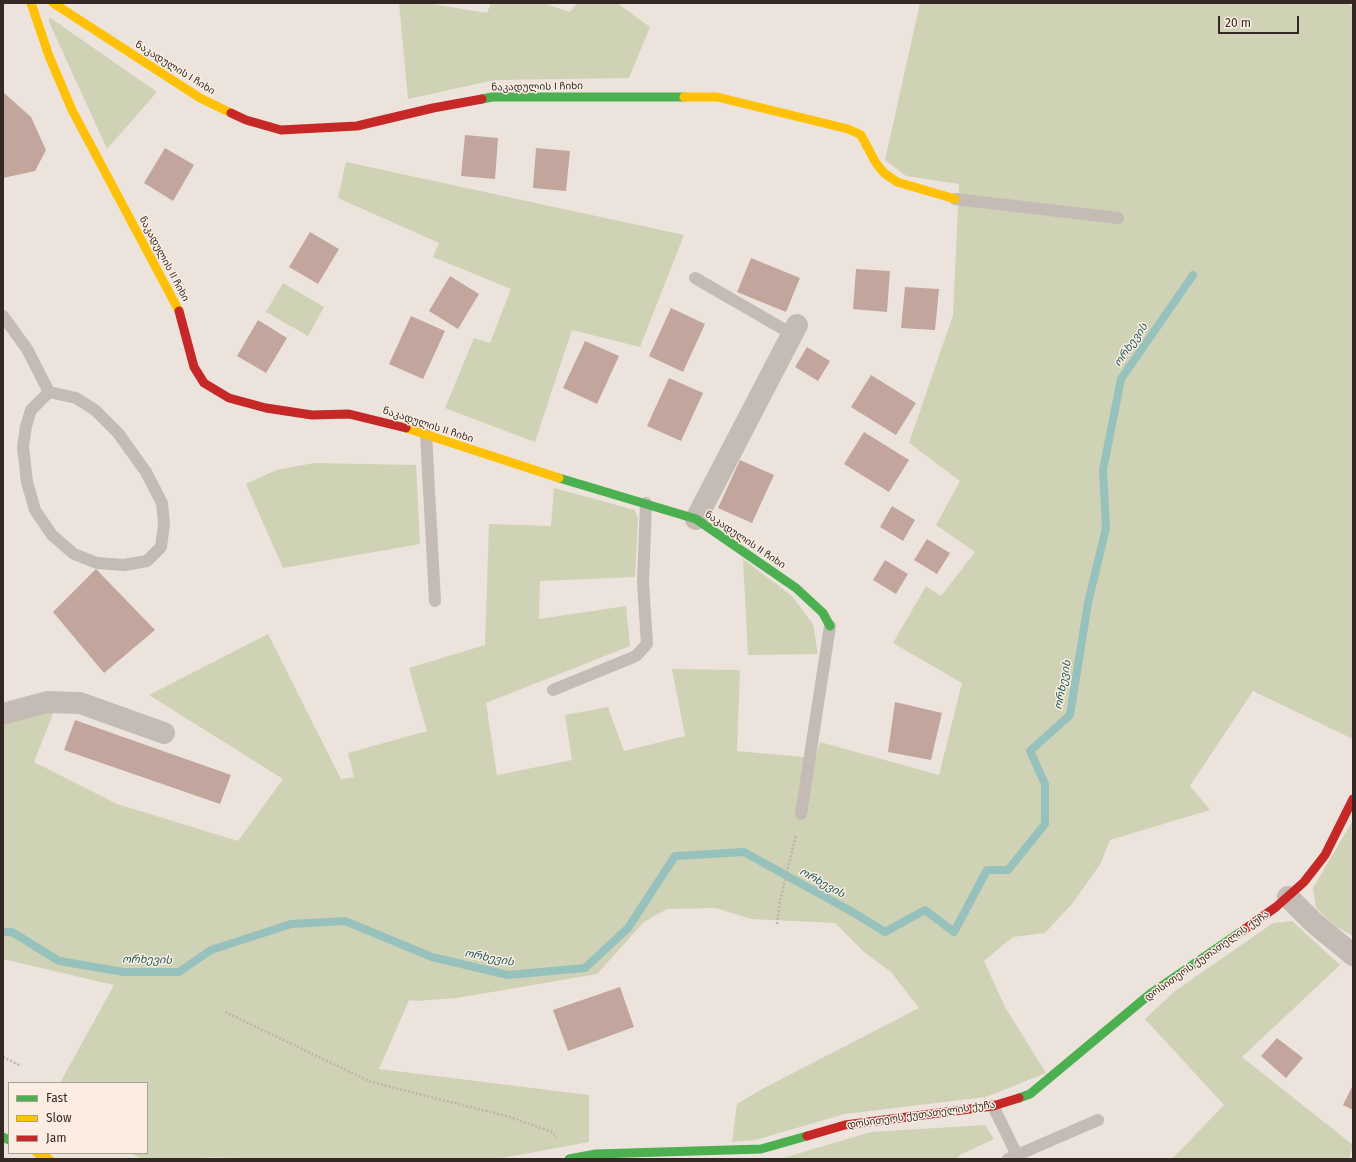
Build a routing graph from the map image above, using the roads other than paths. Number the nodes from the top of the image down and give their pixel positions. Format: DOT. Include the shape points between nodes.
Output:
graph roads {
  1 [pos="31,3"];
  2 [pos="53,3"];
  3 [pos="955,199"];
  4 [pos="1118,218"];
  5 [pos="695,278"];
  6 [pos="3,316"];
  7 [pos="795,330"];
  8 [pos="49,392"];
  9 [pos="426,434"];
  10 [pos="646,503"];
  11 [pos="696,519"];
  12 [pos="435,602"];
  13 [pos="830,626"];
  14 [pos="553,690"];
  15 [pos="3,714"];
  16 [pos="164,734"];
  17 [pos="1353,799"];
  18 [pos="801,814"];
  19 [pos="1288,896"];
  20 [pos="1353,955"];
  21 [pos="993,1106"];
  22 [pos="1098,1120"];
  23 [pos="39,1154"];
  24 [pos="1012,1157"];
  25 [pos="49,1159"];
  26 [pos="569,1159"];
  1 -- 9 [label="street, ნაკადულის II ჩიხი" via="49,56 72,110 180,313 194,367 204,383 229,398 266,408 312,415 349,414"];
  2 -- 3 [label="street, ნაკადულის I ჩიხი" via="200,98 246,120 280,130 357,126 492,97 717,97 848,128 860,135 876,163 884,173 897,182"];
  3 -- 4 [label="lane"];
  5 -- 7 [label="lane"];
  6 -- 8 [label="lane" via="27,349"];
  7 -- 11 [label="street"];
  8 -- 8 [label="lane" via="76,398 95,410 118,434 146,472 162,503 164,524 161,546 147,561 124,565 97,563 74,554 52,535 35,510 26,482 23,447 31,410"];
  9 -- 10 [label="street, ნაკადულის II ჩიხი" via="534,471"];
  9 -- 12 [label="lane"];
  10 -- 11 [label="street, ნაკადულის II ჩიხი"];
  10 -- 14 [label="lane" via="643,584 647,644 636,656"];
  11 -- 13 [label="street, ნაკადულის II ჩიხი" via="796,588 823,613"];
  13 -- 18 [label="lane"];
  15 -- 16 [label="street" via="47,702 80,703"];
  17 -- 19 [label="street, დოსითეოს ქუთათელის ქუჩა" via="1325,855 1304,882"];
  19 -- 20 [label="street" via="1313,922"];
  19 -- 21 [label="street, დოსითეოს ქუთათელის ქუჩა" via="1276,907 1150,994 1030,1094"];
  21 -- 24 [label="lane"];
  21 -- 26 [label="street, დოსითეოს ქუთათელის ქუჩა" via="845,1125 761,1149 596,1154"];
  22 -- 24 [label="lane"];
  23 -- 25 [label="street"];
}
